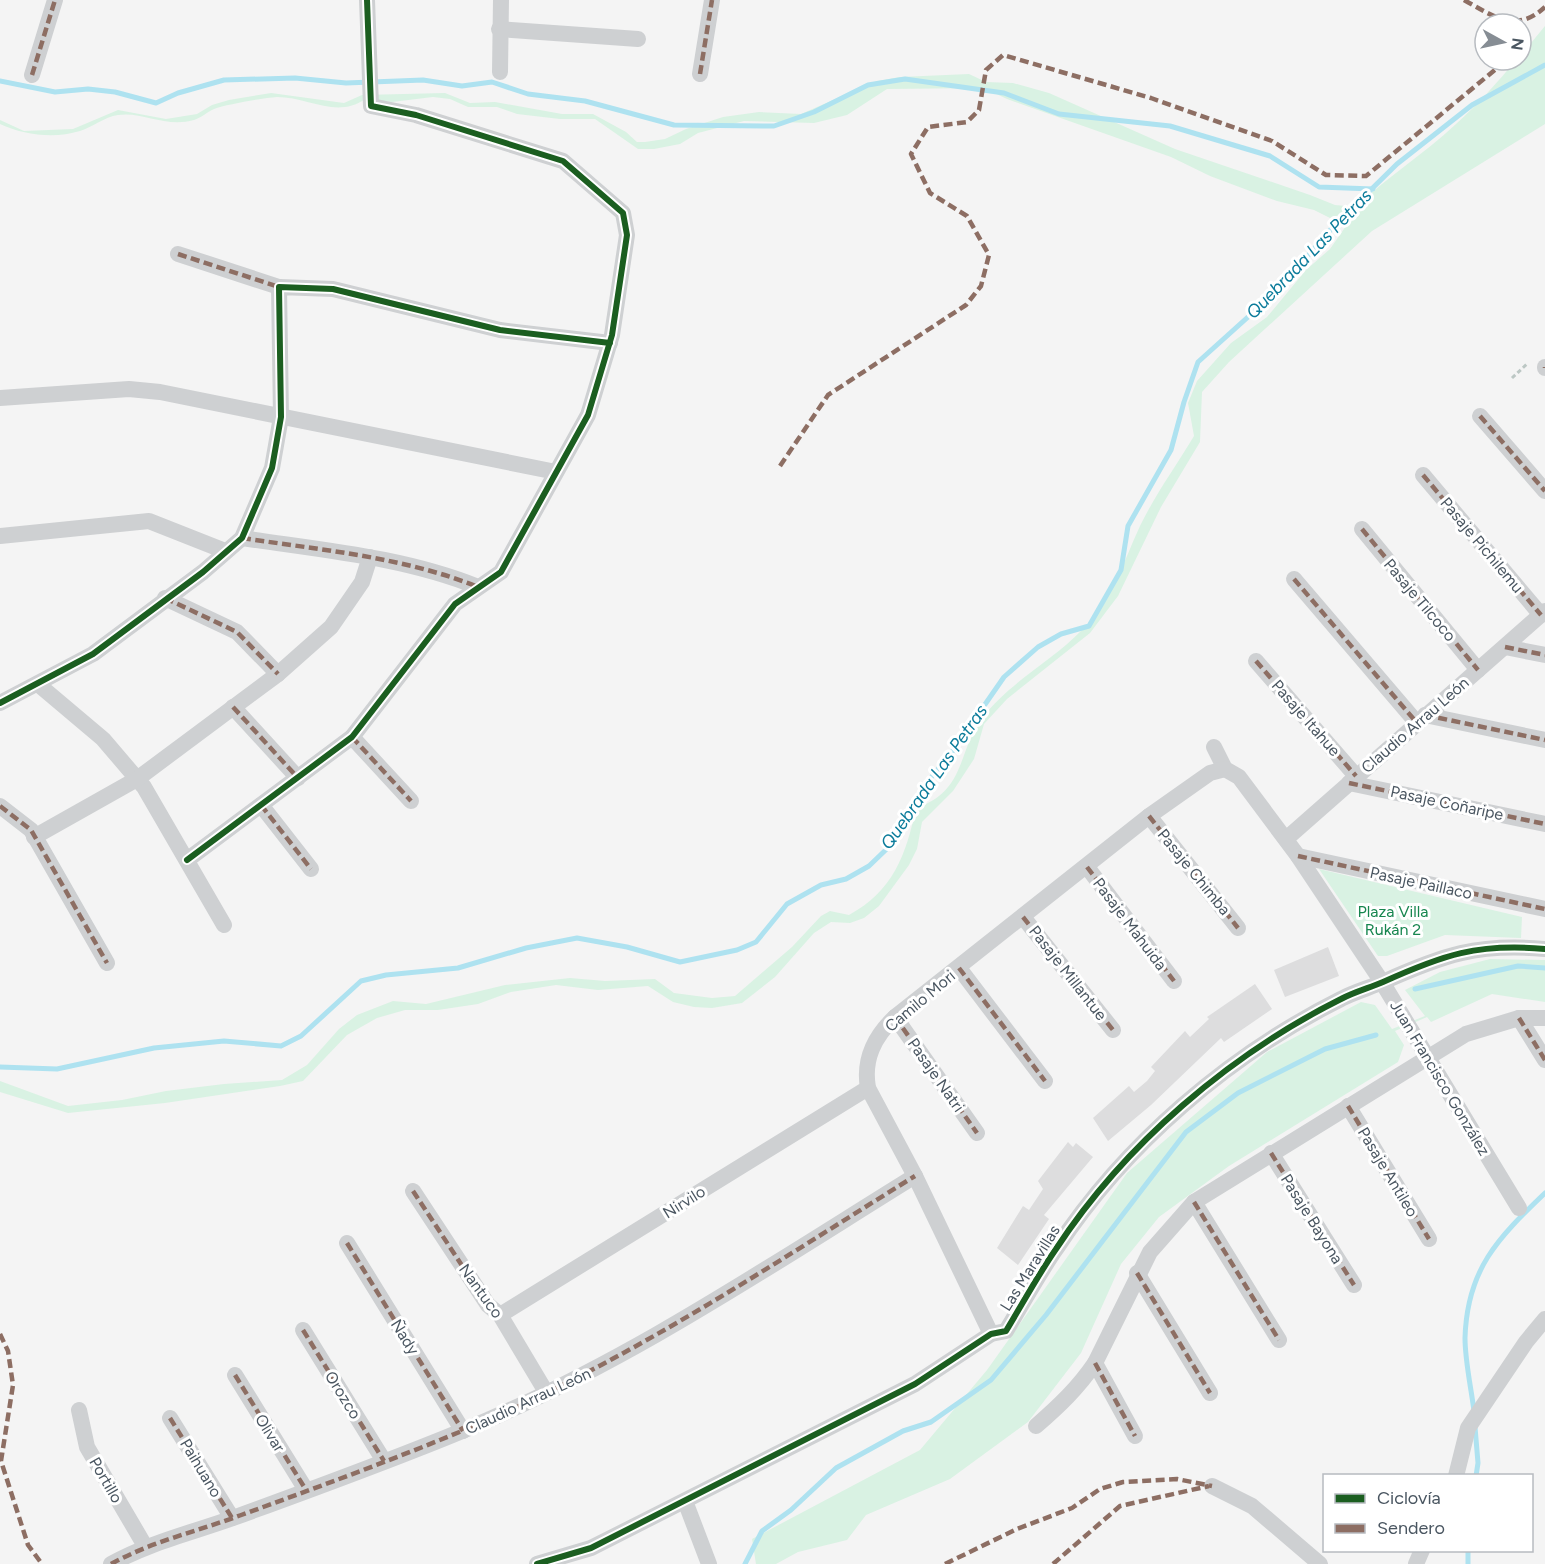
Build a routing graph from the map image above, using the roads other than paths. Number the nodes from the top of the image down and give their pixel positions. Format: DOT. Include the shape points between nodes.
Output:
graph roads {
  1 [pos="55,0"];
  2 [pos="367,0"];
  3 [pos="501,0"];
  4 [pos="712,0"];
  5 [pos="499,29"];
  6 [pos="638,39"];
  7 [pos="500,72"];
  8 [pos="700,74"];
  9 [pos="32,75"];
  10 [pos="178,254"];
  11 [pos="279,287"];
  12 [pos="610,343"];
  13 [pos="0,398"];
  14 [pos="1480,416"];
  15 [pos="281,417"];
  16 [pos="556,472"];
  17 [pos="1423,475"];
  18 [pos="1545,491"];
  19 [pos="1362,529"];
  20 [pos="0,536"];
  21 [pos="243,538"];
  22 [pos="225,551"];
  23 [pos="370,557"];
  24 [pos="1294,579"];
  25 [pos="478,587"];
  26 [pos="165,598"];
  27 [pos="1543,613"];
  28 [pos="1506,647"];
  29 [pos="1545,656"];
  30 [pos="1256,661"];
  31 [pos="1478,670"];
  32 [pos="278,674"];
  33 [pos="39,685"];
  34 [pos="0,703"];
  35 [pos="233,707"];
  36 [pos="1421,719"];
  37 [pos="352,737"];
  38 [pos="1545,741"];
  39 [pos="1214,747"];
  40 [pos="1225,769"];
  41 [pos="137,778"];
  42 [pos="298,778"];
  43 [pos="1352,780"];
  44 [pos="411,801"];
  45 [pos="261,805"];
  46 [pos="0,806"];
  47 [pos="1149,816"];
  48 [pos="1545,824"];
  49 [pos="34,837"];
  50 [pos="1286,839"];
  51 [pos="1298,856"];
  52 [pos="187,860"];
  53 [pos="1087,867"];
  54 [pos="311,869"];
  55 [pos="1545,909"];
  56 [pos="1023,917"];
  57 [pos="224,925"];
  58 [pos="1238,928"];
  59 [pos="1545,949"];
  60 [pos="107,963"];
  61 [pos="960,968"];
  62 [pos="1173,981"];
  63 [pos="1382,982"];
  64 [pos="895,1017"];
  65 [pos="1519,1018"];
  66 [pos="1545,1018"];
  67 [pos="1113,1029"];
  68 [pos="1426,1058"];
  69 [pos="1545,1060"];
  70 [pos="1045,1081"];
  71 [pos="868,1088"];
  72 [pos="1348,1106"];
  73 [pos="977,1133"];
  74 [pos="1271,1153"];
  75 [pos="915,1176"];
  76 [pos="413,1191"];
  77 [pos="1194,1202"];
  78 [pos="1519,1208"];
  79 [pos="1429,1239"];
  80 [pos="347,1243"];
  81 [pos="1137,1273"];
  82 [pos="1354,1285"];
  83 [pos="500,1315"];
  84 [pos="303,1330"];
  85 [pos="1541,1330"];
  86 [pos="991,1334"];
  87 [pos="1279,1341"];
  88 [pos="1095,1363"];
  89 [pos="235,1375"];
  90 [pos="546,1392"];
  91 [pos="1210,1393"];
  92 [pos="79,1410"];
  93 [pos="170,1418"];
  94 [pos="1036,1426"];
  95 [pos="463,1431"];
  96 [pos="1134,1436"];
  97 [pos="384,1461"];
  98 [pos="1456,1474"];
  99 [pos="1212,1486"];
  100 [pos="306,1490"];
  101 [pos="685,1501"];
  102 [pos="232,1518"];
  103 [pos="145,1546"];
  104 [pos="111,1564"];
  105 [pos="537,1564"];
  106 [pos="710,1564"];
  107 [pos="1320,1564"];
  1 -- 9 [label="street"];
  2 -- 12 [label="street" via="371,106 416,115 563,161 623,213 627,236"];
  3 -- 5 [label="street"];
  4 -- 8 [label="street"];
  5 -- 6 [label="street"];
  5 -- 7 [label="street"];
  10 -- 11 [label="street"];
  11 -- 12 [label="street" via="333,289 500,330"];
  11 -- 15 [label="street"];
  12 -- 16 [label="street" via="588,416"];
  13 -- 15 [label="street" via="129,389"];
  14 -- 18 [label="street"];
  15 -- 16 [label="street"];
  15 -- 21 [label="street" via="272,468"];
  16 -- 25 [label="street" via="501,572"];
  17 -- 27 [label="street, Pasaje Pichilemu"];
  19 -- 31 [label="street, Pasaje Tilcoco"];
  20 -- 22 [label="street" via="149,521"];
  21 -- 22 [label="street"];
  21 -- 23 [label="street"];
  22 -- 26 [label="street"];
  23 -- 25 [label="street" via="447,574"];
  23 -- 32 [label="street" via="362,582 331,627"];
  24 -- 36 [label="street"];
  25 -- 37 [label="street" via="455,604"];
  26 -- 32 [label="street" via="237,632"];
  26 -- 33 [label="street" via="93,654"];
  27 -- 28 [label="street, Claudio Arrau León"];
  28 -- 29 [label="street"];
  28 -- 31 [label="street, Claudio Arrau León"];
  30 -- 43 [label="street, Pasaje Itahue"];
  31 -- 36 [label="street, Claudio Arrau León"];
  32 -- 35 [label="street"];
  33 -- 34 [label="street"];
  33 -- 41 [label="street" via="103,739"];
  35 -- 41 [label="street"];
  35 -- 42 [label="street"];
  36 -- 38 [label="street"];
  36 -- 43 [label="street, Claudio Arrau León"];
  37 -- 42 [label="street"];
  37 -- 44 [label="street"];
  39 -- 40 [label="street, Juan Francisco González"];
  40 -- 47 [label="street, Camilo Mori" via="1209,773"];
  40 -- 50 [label="street, Juan Francisco González" via="1239,777"];
  41 -- 49 [label="street"];
  41 -- 52 [label="street"];
  42 -- 45 [label="street"];
  43 -- 48 [label="street, Pasaje Coñaripe"];
  43 -- 50 [label="street, Claudio Arrau León"];
  45 -- 52 [label="street"];
  45 -- 54 [label="street"];
  46 -- 49 [label="street" via="31,830"];
  47 -- 53 [label="street, Camilo Mori"];
  47 -- 58 [label="street, Pasaje Chimba"];
  49 -- 60 [label="street"];
  50 -- 51 [label="street, Juan Francisco González"];
  51 -- 55 [label="street, Pasaje Paillaco"];
  51 -- 63 [label="street, Juan Francisco González"];
  52 -- 57 [label="street"];
  53 -- 56 [label="street, Camilo Mori"];
  53 -- 62 [label="street, Pasaje Mahuida"];
  56 -- 61 [label="street, Camilo Mori"];
  56 -- 67 [label="street, Pasaje Millantue"];
  59 -- 63 [label="street, Las Maravillas" via="1483,948 1425,962"];
  61 -- 64 [label="street, Camilo Mori"];
  61 -- 70 [label="street"];
  63 -- 68 [label="street, Juan Francisco González"];
  63 -- 86 [label="street, Las Maravillas" via="1342,998 1266,1043 1164,1124 1081,1215 1056,1248 1006,1331"];
  64 -- 71 [label="street, Camilo Mori" via="868,1054"];
  64 -- 73 [label="street, Pasaje Natri"];
  65 -- 66 [label="street"];
  65 -- 68 [label="street" via="1466,1034"];
  65 -- 69 [label="street"];
  68 -- 72 [label="street"];
  68 -- 78 [label="street, Juan Francisco González"];
  71 -- 75 [label="street, Camilo Mori"];
  71 -- 83 [label="street, Nirvilo"];
  72 -- 74 [label="street"];
  72 -- 79 [label="street, Pasaje Antileo"];
  74 -- 77 [label="street"];
  74 -- 82 [label="street, Pasaje Bayona"];
  75 -- 86 [label="street, Camilo Mori"];
  75 -- 90 [label="street, Claudio Arrau León" via="703,1307 594,1370"];
  76 -- 83 [label="street, Nantuco" via="488,1305"];
  77 -- 81 [label="street" via="1166,1231"];
  77 -- 87 [label="street"];
  80 -- 95 [label="street, Ñady"];
  81 -- 88 [label="street"];
  81 -- 91 [label="street"];
  83 -- 90 [label="street, Nantuco"];
  84 -- 97 [label="street, Orozco"];
  85 -- 98 [label="street" via="1468,1428"];
  86 -- 101 [label="street, Las Maravillas" via="915,1384"];
  88 -- 94 [label="street" via="1073,1394"];
  88 -- 96 [label="street"];
  89 -- 100 [label="street, Olivar"];
  90 -- 95 [label="street, Claudio Arrau León"];
  92 -- 103 [label="street, Portillo" via="87,1447"];
  93 -- 102 [label="street, Paihuano"];
  95 -- 97 [label="street, Claudio Arrau León"];
  97 -- 100 [label="street, Claudio Arrau León"];
  99 -- 107 [label="street" via="1252,1506"];
  100 -- 102 [label="street, Claudio Arrau León"];
  101 -- 105 [label="street, Las Maravillas" via="591,1548"];
  101 -- 106 [label="street"];
  102 -- 103 [label="street, Claudio Arrau León"];
  103 -- 104 [label="street, Claudio Arrau León"];
}
